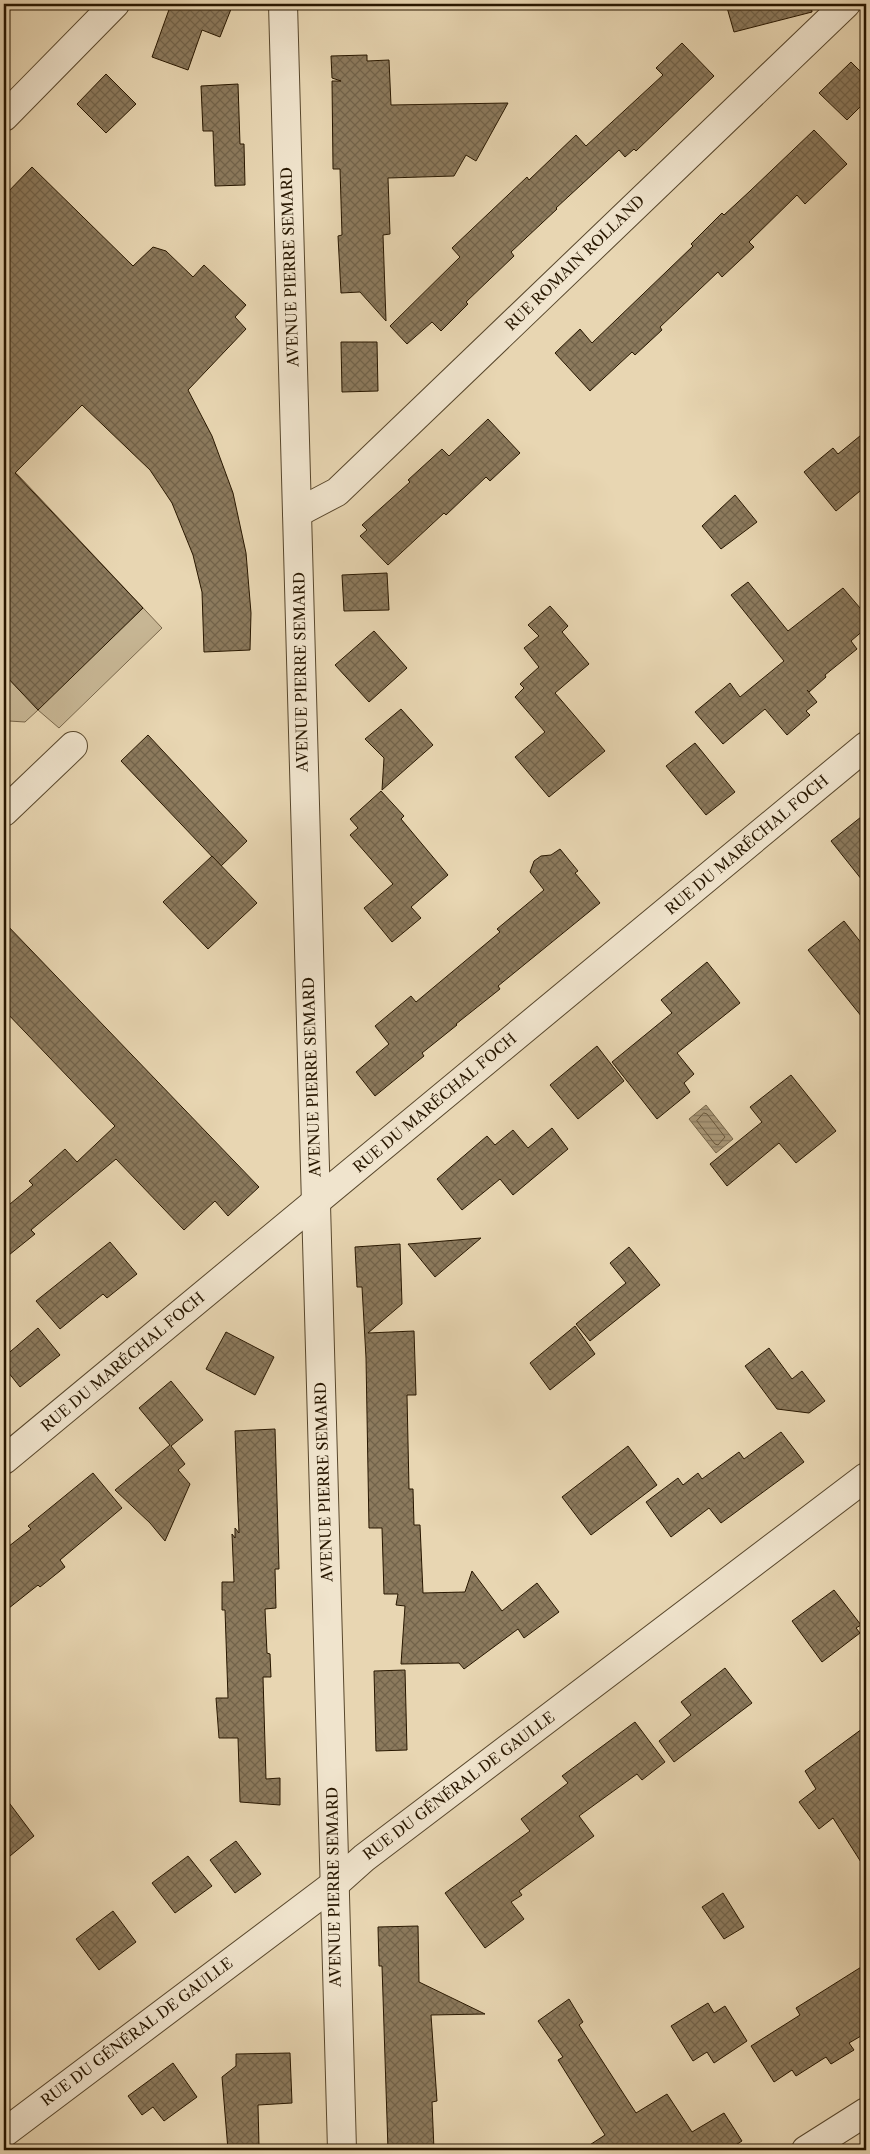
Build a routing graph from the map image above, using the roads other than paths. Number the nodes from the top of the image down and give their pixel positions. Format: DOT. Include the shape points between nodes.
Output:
graph roads {
  1 [pos="115,4"];
  2 [pos="283,4"];
  3 [pos="846,4"];
  4 [pos="853,4"];
  5 [pos="866,11"];
  6 [pos="4,117"];
  7 [pos="297,513"];
  8 [pos="72,746"];
  9 [pos="866,746"];
  10 [pos="4,812"];
  11 [pos="315,1202"];
  12 [pos="4,1460"];
  13 [pos="866,1477"];
  14 [pos="336,1883"];
  15 [pos="866,2112"];
  16 [pos="4,2133"];
  17 [pos="342,2150"];
  18 [pos="806,2150"];
  1 -- 6 [label="street"];
  2 -- 7 [label="street, AVENUE PIERRE SEMARD"];
  3 -- 7 [label="street, RUE ROMAIN ROLLAND" via="337,492"];
  4 -- 5 [label="street"];
  7 -- 11 [label="street, AVENUE PIERRE SEMARD"];
  8 -- 10 [label="street"];
  9 -- 11 [label="street, RUE DU MARÉCHAL FOCH"];
  11 -- 12 [label="street, RUE DU MARÉCHAL FOCH"];
  11 -- 14 [label="street, AVENUE PIERRE SEMARD"];
  13 -- 14 [label="street, RUE DU GÉNÉRAL DE GAULLE" via="372,1852"];
  14 -- 16 [label="street, RUE DU GÉNÉRAL DE GAULLE"];
  14 -- 17 [label="street, AVENUE PIERRE SEMARD" via="334,1931"];
  15 -- 18 [label="street"];
}
